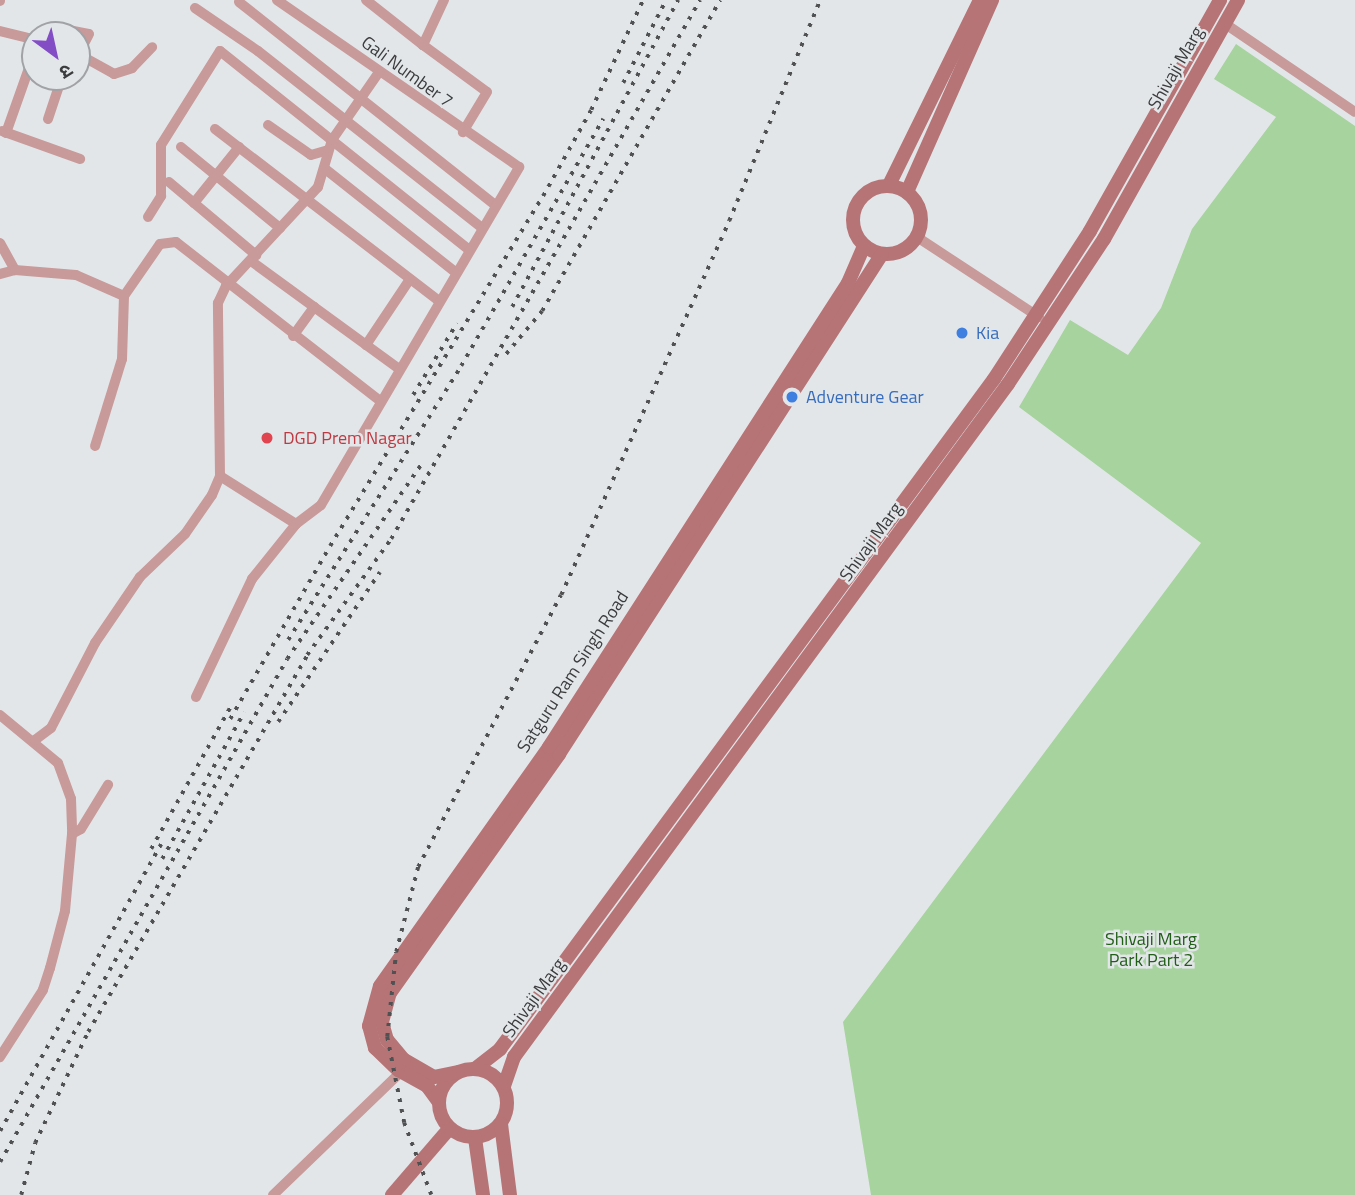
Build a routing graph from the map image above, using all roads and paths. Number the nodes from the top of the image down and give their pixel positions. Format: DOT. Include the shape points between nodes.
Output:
graph roads {
  1 [pos="278,0"];
  2 [pos="300,0"];
  3 [pos="366,0"];
  4 [pos="444,0"];
  5 [pos="980,0"];
  6 [pos="992,0"];
  7 [pos="1220,0"];
  8 [pos="1238,0"];
  9 [pos="239,2"];
  10 [pos="195,8"];
  11 [pos="294,10"];
  12 [pos="1224,23"];
  13 [pos="0,31"];
  14 [pos="21,36"];
  15 [pos="423,46"];
  16 [pos="152,47"];
  17 [pos="91,63"];
  18 [pos="379,72"];
  19 [pos="21,86"];
  20 [pos="57,91"];
  21 [pos="361,98"];
  22 [pos="1355,112"];
  23 [pos="48,119"];
  24 [pos="345,121"];
  25 [pos="268,125"];
  26 [pos="215,128"];
  27 [pos="3,132"];
  28 [pos="463,132"];
  29 [pos="332,140"];
  30 [pos="181,147"];
  31 [pos="239,147"];
  32 [pos="328,150"];
  33 [pos="80,159"];
  34 [pos="324,168"];
  35 [pos="216,175"];
  36 [pos="169,182"];
  37 [pos="889,185"];
  38 [pos="907,192"];
  39 [pos="306,199"];
  40 [pos="194,203"];
  41 [pos="496,206"];
  42 [pos="148,217"];
  43 [pos="280,228"];
  44 [pos="482,228"];
  45 [pos="917,237"];
  46 [pos="0,243"];
  47 [pos="864,246"];
  48 [pos="468,249"];
  49 [pos="882,254"];
  50 [pos="253,258"];
  51 [pos="15,270"];
  52 [pos="455,272"];
  53 [pos="0,274"];
  54 [pos="410,279"];
  55 [pos="226,286"];
  56 [pos="124,296"];
  57 [pos="439,301"];
  58 [pos="314,307"];
  59 [pos="1043,319"];
  60 [pos="293,336"];
  61 [pos="366,345"];
  62 [pos="399,369"];
  63 [pos="379,400"];
  64 [pos="95,446"];
  65 [pos="220,476"];
  66 [pos="296,524"];
  67 [pos="195,697"];
  68 [pos="0,715"];
  69 [pos="35,740"];
  70 [pos="108,785"];
  71 [pos="72,834"];
  72 [pos="0,1057"];
  73 [pos="476,1068"];
  74 [pos="401,1072"];
  75 [pos="458,1072"];
  76 [pos="504,1086"];
  77 [pos="438,1101"];
  78 [pos="501,1124"];
  79 [pos="449,1129"];
  80 [pos="475,1138"];
  81 [pos="273,1195"];
  82 [pos="392,1195"];
  83 [pos="483,1195"];
  84 [pos="510,1195"];
  1 -- 11 [label="street, Gali Number 7"];
  2 -- 11 [label="street"];
  3 -- 15 [label="street"];
  4 -- 15 [label="street"];
  5 -- 37 [label="main road"];
  6 -- 38 [label="main road"];
  7 -- 59 [label="main road, Shivaji Marg"];
  8 -- 12 [label="main road, Shivaji Marg"];
  9 -- 21 [label="street"];
  10 -- 24 [label="street" via="258,51"];
  11 -- 18 [label="street, Gali Number 7"];
  12 -- 22 [label="street"];
  12 -- 59 [label="main road, Shivaji Marg" via="1104,239"];
  13 -- 14 [label="street"];
  15 -- 28 [label="street" via="487,92"];
  16 -- 17 [label="street" via="132,68 114,74"];
  18 -- 21 [label="street"];
  18 -- 28 [label="street, Gali Number 7"];
  19 -- 27 [label="street"];
  20 -- 23 [label="street"];
  21 -- 24 [label="street"];
  21 -- 41 [label="street"];
  24 -- 29 [label="street"];
  24 -- 44 [label="street"];
  25 -- 32 [label="street" via="311,155"];
  26 -- 31 [label="street"];
  27 -- 33 [label="street"];
  28 -- 41 [label="street, Gali Number 7" via="519,167"];
  29 -- 32 [label="street"];
  29 -- 42 [label="street" via="220,51 161,145 161,196"];
  29 -- 48 [label="street"];
  30 -- 35 [label="street"];
  31 -- 35 [label="street"];
  31 -- 39 [label="street"];
  32 -- 34 [label="street"];
  34 -- 39 [label="street" via="320,183"];
  34 -- 52 [label="street"];
  35 -- 40 [label="street"];
  35 -- 43 [label="street"];
  36 -- 40 [label="street"];
  37 -- 38 [label="main road"];
  37 -- 47 [label="main road" via="865,193 857,203 855,233"];
  38 -- 45 [label="main road" via="919,212"];
  39 -- 43 [label="street"];
  39 -- 54 [label="street"];
  40 -- 50 [label="street"];
  41 -- 44 [label="street"];
  43 -- 50 [label="street"];
  44 -- 48 [label="street"];
  45 -- 49 [label="main road" via="896,253"];
  45 -- 59 [label="street"];
  46 -- 51 [label="street"];
  47 -- 49 [label="main road"];
  47 -- 74 [label="main road, Satguru Ram Singh Road" via="848,284 549,747 380,986 369,1026 374,1048"];
  48 -- 52 [label="street"];
  49 -- 75 [label="main road, Satguru Ram Singh Road" via="559,754 390,993 382,1022 387,1040 404,1060 434,1077"];
  50 -- 55 [label="street"];
  50 -- 58 [label="street"];
  51 -- 53 [label="street"];
  51 -- 56 [label="street" via="76,275"];
  52 -- 57 [label="street"];
  54 -- 57 [label="street"];
  54 -- 61 [label="street"];
  55 -- 56 [label="street" via="170,240 160,244"];
  55 -- 60 [label="street"];
  55 -- 65 [label="street" via="218,303 215,335"];
  56 -- 64 [label="street" via="122,359"];
  57 -- 62 [label="street"];
  58 -- 60 [label="street"];
  58 -- 61 [label="street"];
  59 -- 73 [label="main road, Shivaji Marg" via="500,1049"];
  59 -- 76 [label="main road, Shivaji Marg" via="867,581 514,1057"];
  60 -- 63 [label="street"];
  61 -- 62 [label="street"];
  62 -- 63 [label="street"];
  63 -- 66 [label="street" via="321,505"];
  65 -- 66 [label="street"];
  65 -- 69 [label="street" via="206,508 140,577 95,643 51,728"];
  66 -- 67 [label="street" via="252,579"];
  68 -- 69 [label="street"];
  69 -- 71 [label="street" via="58,763 71,799"];
  70 -- 71 [label="street" via="81,829"];
  71 -- 72 [label="street" via="65,911 43,990"];
  73 -- 75 [label="main road"];
  73 -- 76 [label="main road" via="492,1074"];
  74 -- 77 [label="main road, Satguru Ram Singh Road" via="427,1086"];
  74 -- 81 [label="street"];
  75 -- 77 [label="main road" via="444,1084"];
  76 -- 78 [label="main road" via="507,1112"];
  77 -- 79 [label="main road"];
  78 -- 80 [label="main road"];
  78 -- 84 [label="main road"];
  79 -- 80 [label="main road"];
  79 -- 82 [label="main road"];
  80 -- 83 [label="main road"];
}
